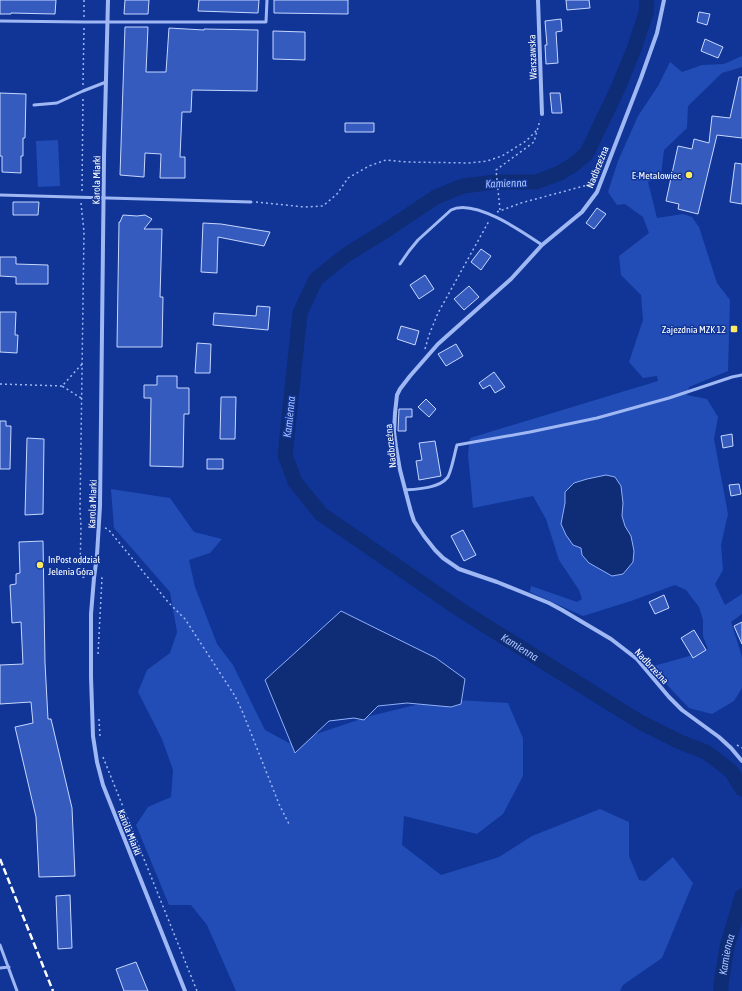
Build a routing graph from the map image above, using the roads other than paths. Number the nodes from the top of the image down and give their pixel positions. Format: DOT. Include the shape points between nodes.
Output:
graph roads {
  1 [pos="108,0"];
  2 [pos="267,0"];
  3 [pos="538,0"];
  4 [pos="664,0"];
  5 [pos="0,21"];
  6 [pos="107,22"];
  7 [pos="106,82"];
  8 [pos="34,105"];
  9 [pos="542,114"];
  10 [pos="0,195"];
  11 [pos="104,198"];
  12 [pos="251,202"];
  13 [pos="542,246"];
  14 [pos="400,264"];
  15 [pos="742,375"];
  16 [pos="405,490"];
  17 [pos="742,761"];
  18 [pos="0,945"];
  19 [pos="0,968"];
  20 [pos="9,968"];
  21 [pos="17,991"];
  22 [pos="185,991"];
  1 -- 6 [label="street, Karola Miarki"];
  2 -- 6 [label="lane" via="266,22"];
  3 -- 9 [label="street, Warszawska"];
  4 -- 13 [label="street, Nadbrzeżna" via="657,33 597,192 582,212"];
  5 -- 6 [label="lane"];
  6 -- 7 [label="street, Karola Miarki"];
  7 -- 8 [label="lane" via="57,102"];
  7 -- 11 [label="street, Karola Miarki"];
  10 -- 11 [label="lane"];
  11 -- 12 [label="lane"];
  11 -- 22 [label="street, Karola Miarki" via="100,526 91,614 93,736 103,785"];
  13 -- 14 [label="lane" via="493,215 476,209 456,207 418,240"];
  13 -- 16 [label="street, Nadbrzeżna" via="511,279 438,344 397,395 394,432"];
  15 -- 16 [label="lane" via="597,418 457,445 448,477 441,484"];
  16 -- 17 [label="street, Nadbrzeżna" via="418,529 443,558 459,569 549,603 611,639 636,659 682,710 719,737"];
  18 -- 20 [label="lane"];
  19 -- 20 [label="lane"];
  20 -- 21 [label="lane"];
}
